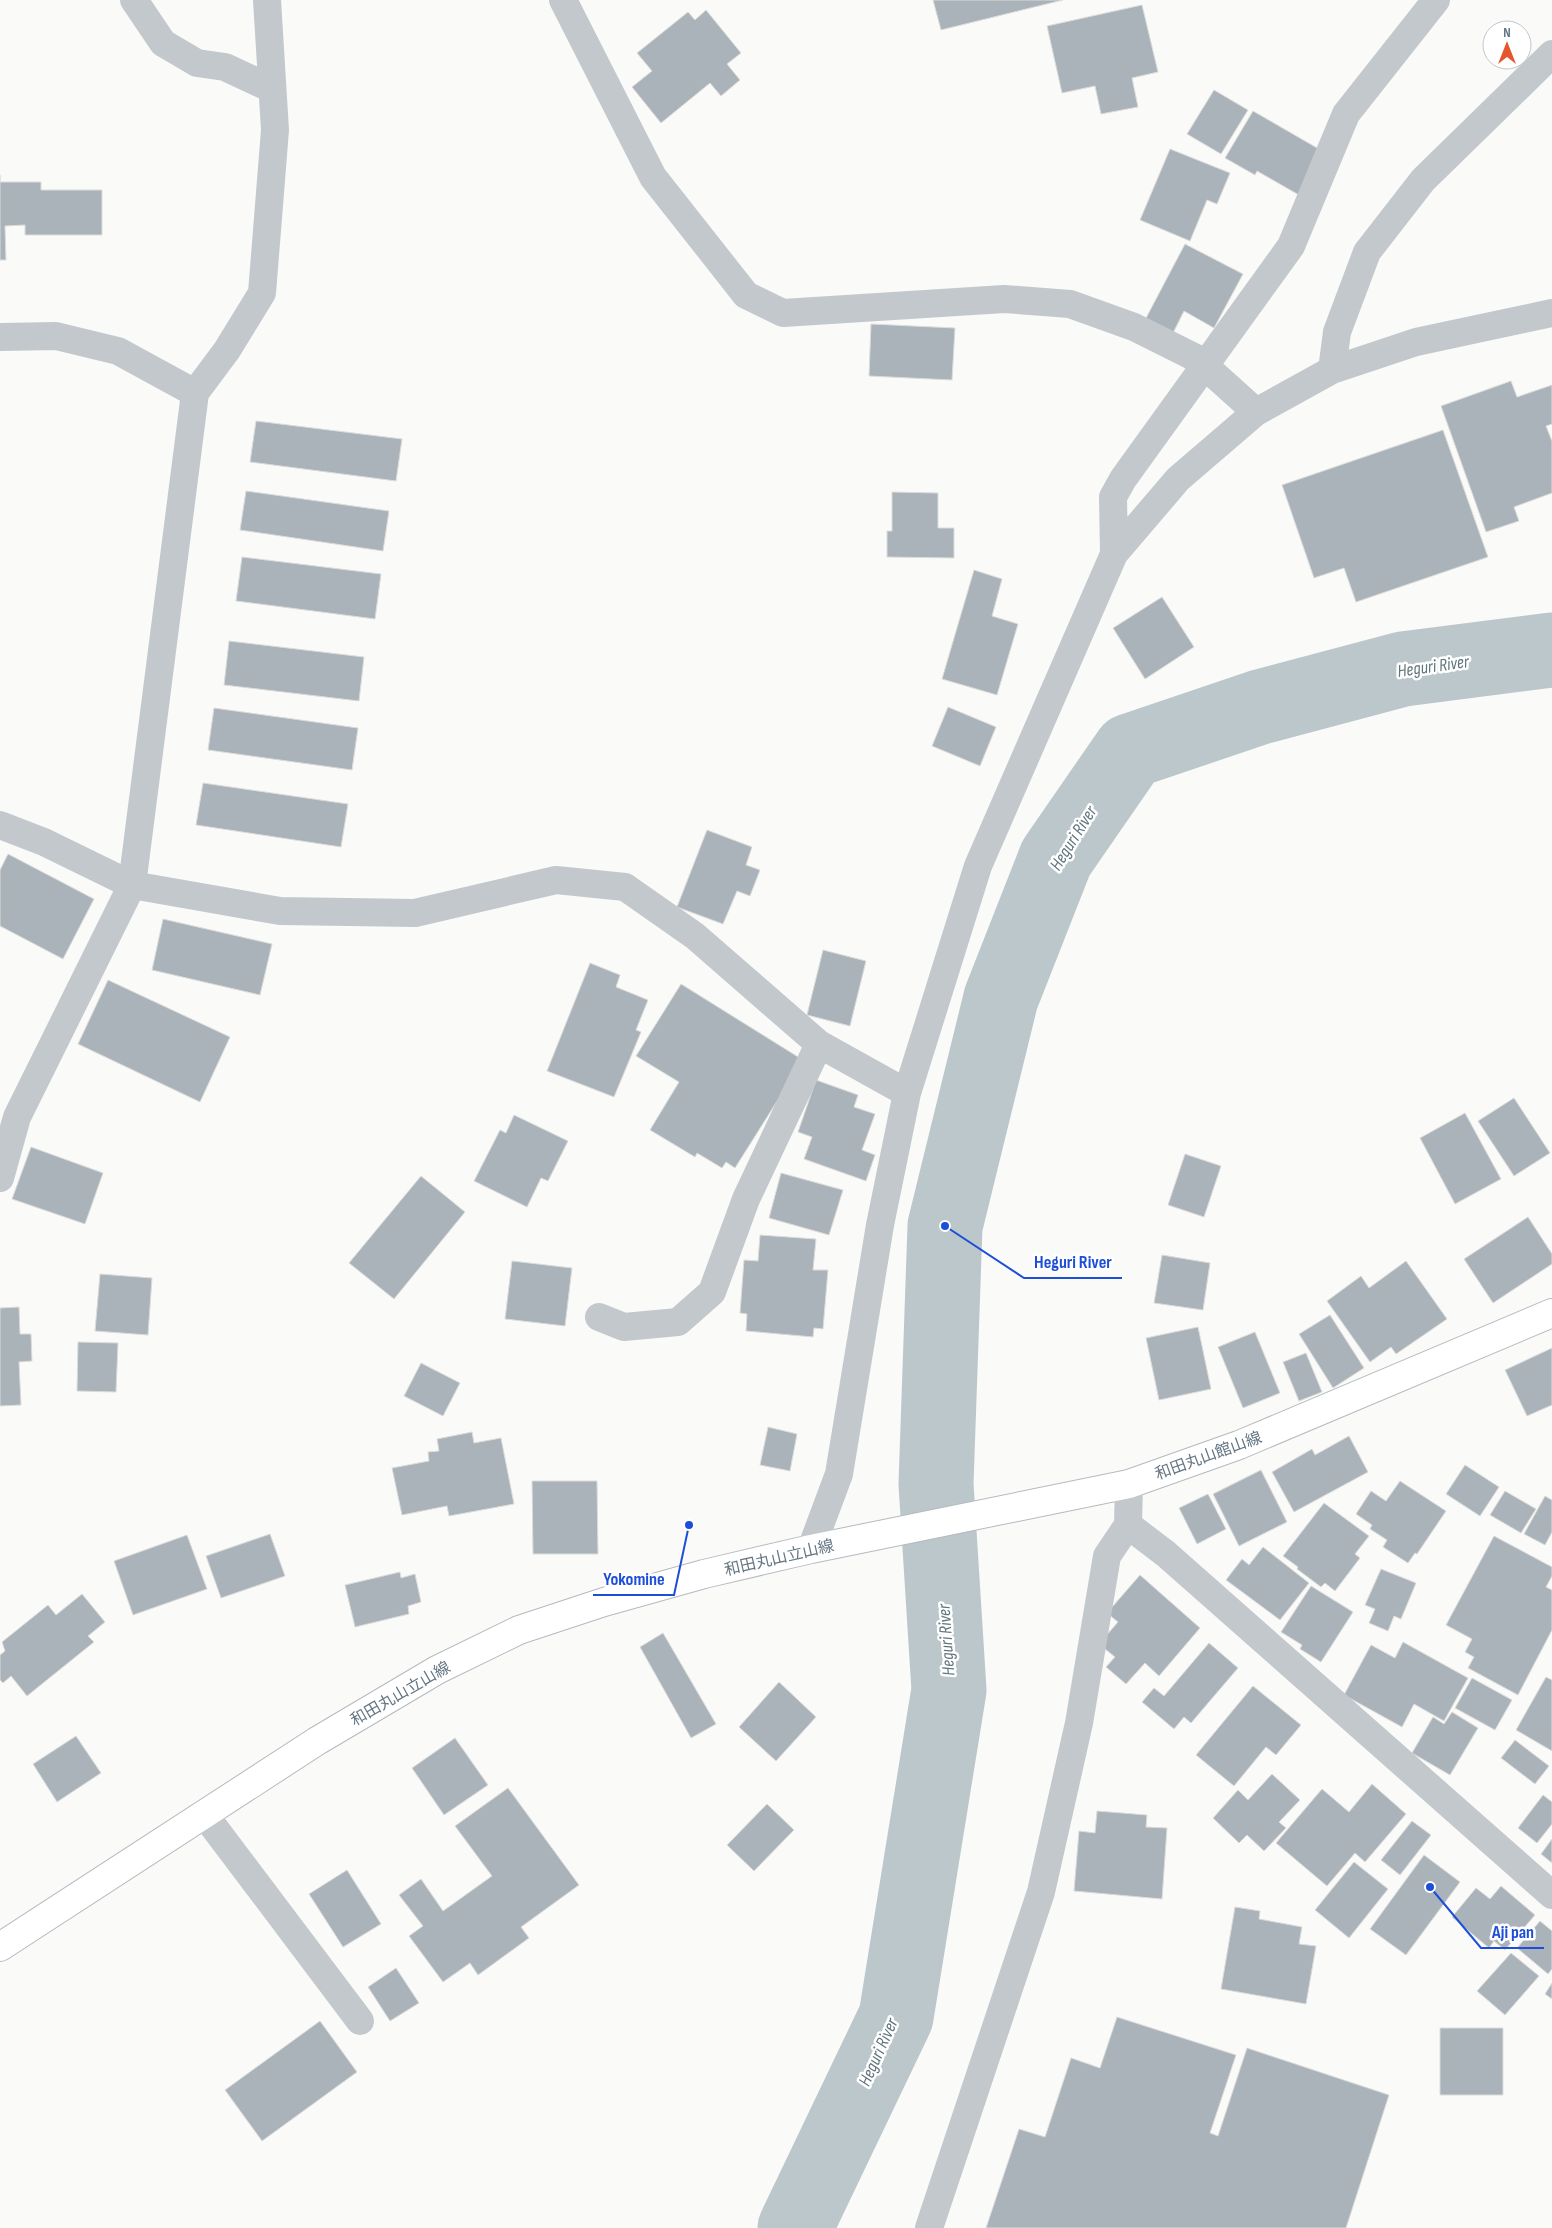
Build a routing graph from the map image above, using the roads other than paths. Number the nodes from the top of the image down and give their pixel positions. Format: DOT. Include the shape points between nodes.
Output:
graph roads {
  1 [pos="134,0"];
  2 [pos="267,0"];
  3 [pos="563,0"];
  4 [pos="1436,0"];
  5 [pos="1552,54"];
  6 [pos="272,89"];
  7 [pos="1552,313"];
  8 [pos="0,337"];
  9 [pos="1205,366"];
  10 [pos="1332,370"];
  11 [pos="195,393"];
  12 [pos="1256,412"];
  13 [pos="1114,554"];
  14 [pos="0,825"];
  15 [pos="132,885"];
  16 [pos="819,1044"];
  17 [pos="907,1093"];
  18 [pos="0,1178"];
  19 [pos="1552,1313"];
  20 [pos="599,1317"];
  21 [pos="1117,1487"];
  22 [pos="1128,1525"];
  23 [pos="846,1542"];
  24 [pos="811,1549"];
  25 [pos="204,1814"];
  26 [pos="1552,1895"];
  27 [pos="0,1946"];
  28 [pos="360,2021"];
  29 [pos="929,2228"];
  1 -- 6 [label="street" via="163,43 197,62 225,67"];
  2 -- 6 [label="street"];
  3 -- 9 [label="street" via="653,177 746,295 783,313 1004,299 1070,304 1134,327 1196,358"];
  4 -- 9 [label="street" via="1346,114 1291,246"];
  5 -- 10 [label="street" via="1423,180 1367,252 1337,332"];
  6 -- 11 [label="street" via="275,130 262,293 227,350"];
  7 -- 10 [label="street" via="1416,342"];
  8 -- 11 [label="street" via="56,336 118,351"];
  9 -- 12 [label="street"];
  9 -- 13 [label="street" via="1122,479 1113,497"];
  10 -- 12 [label="street"];
  11 -- 15 [label="street"];
  12 -- 13 [label="street" via="1178,479"];
  13 -- 17 [label="street" via="978,866"];
  14 -- 15 [label="street" via="44,842"];
  15 -- 16 [label="street" via="280,911 415,913 556,880 625,887 695,936"];
  15 -- 18 [label="street" via="17,1117"];
  16 -- 17 [label="street"];
  16 -- 20 [label="street" via="746,1199 712,1292 678,1322 624,1327"];
  17 -- 24 [label="street" via="880,1225 838,1474"];
  19 -- 21 [label="main road, 和田丸山館山線" via="1239,1445"];
  21 -- 22 [label="street"];
  21 -- 23 [label="main road, 和田丸山館山線"];
  22 -- 26 [label="street" via="1166,1554"];
  22 -- 29 [label="street" via="1107,1556 1079,1723 1042,1892"];
  23 -- 24 [label="main road, 和田丸山立山線"];
  24 -- 25 [label="main road, 和田丸山立山線" via="704,1574 520,1630 437,1670 316,1741"];
  25 -- 27 [label="main road, 和田丸山立山線"];
  25 -- 28 [label="street"];
}
